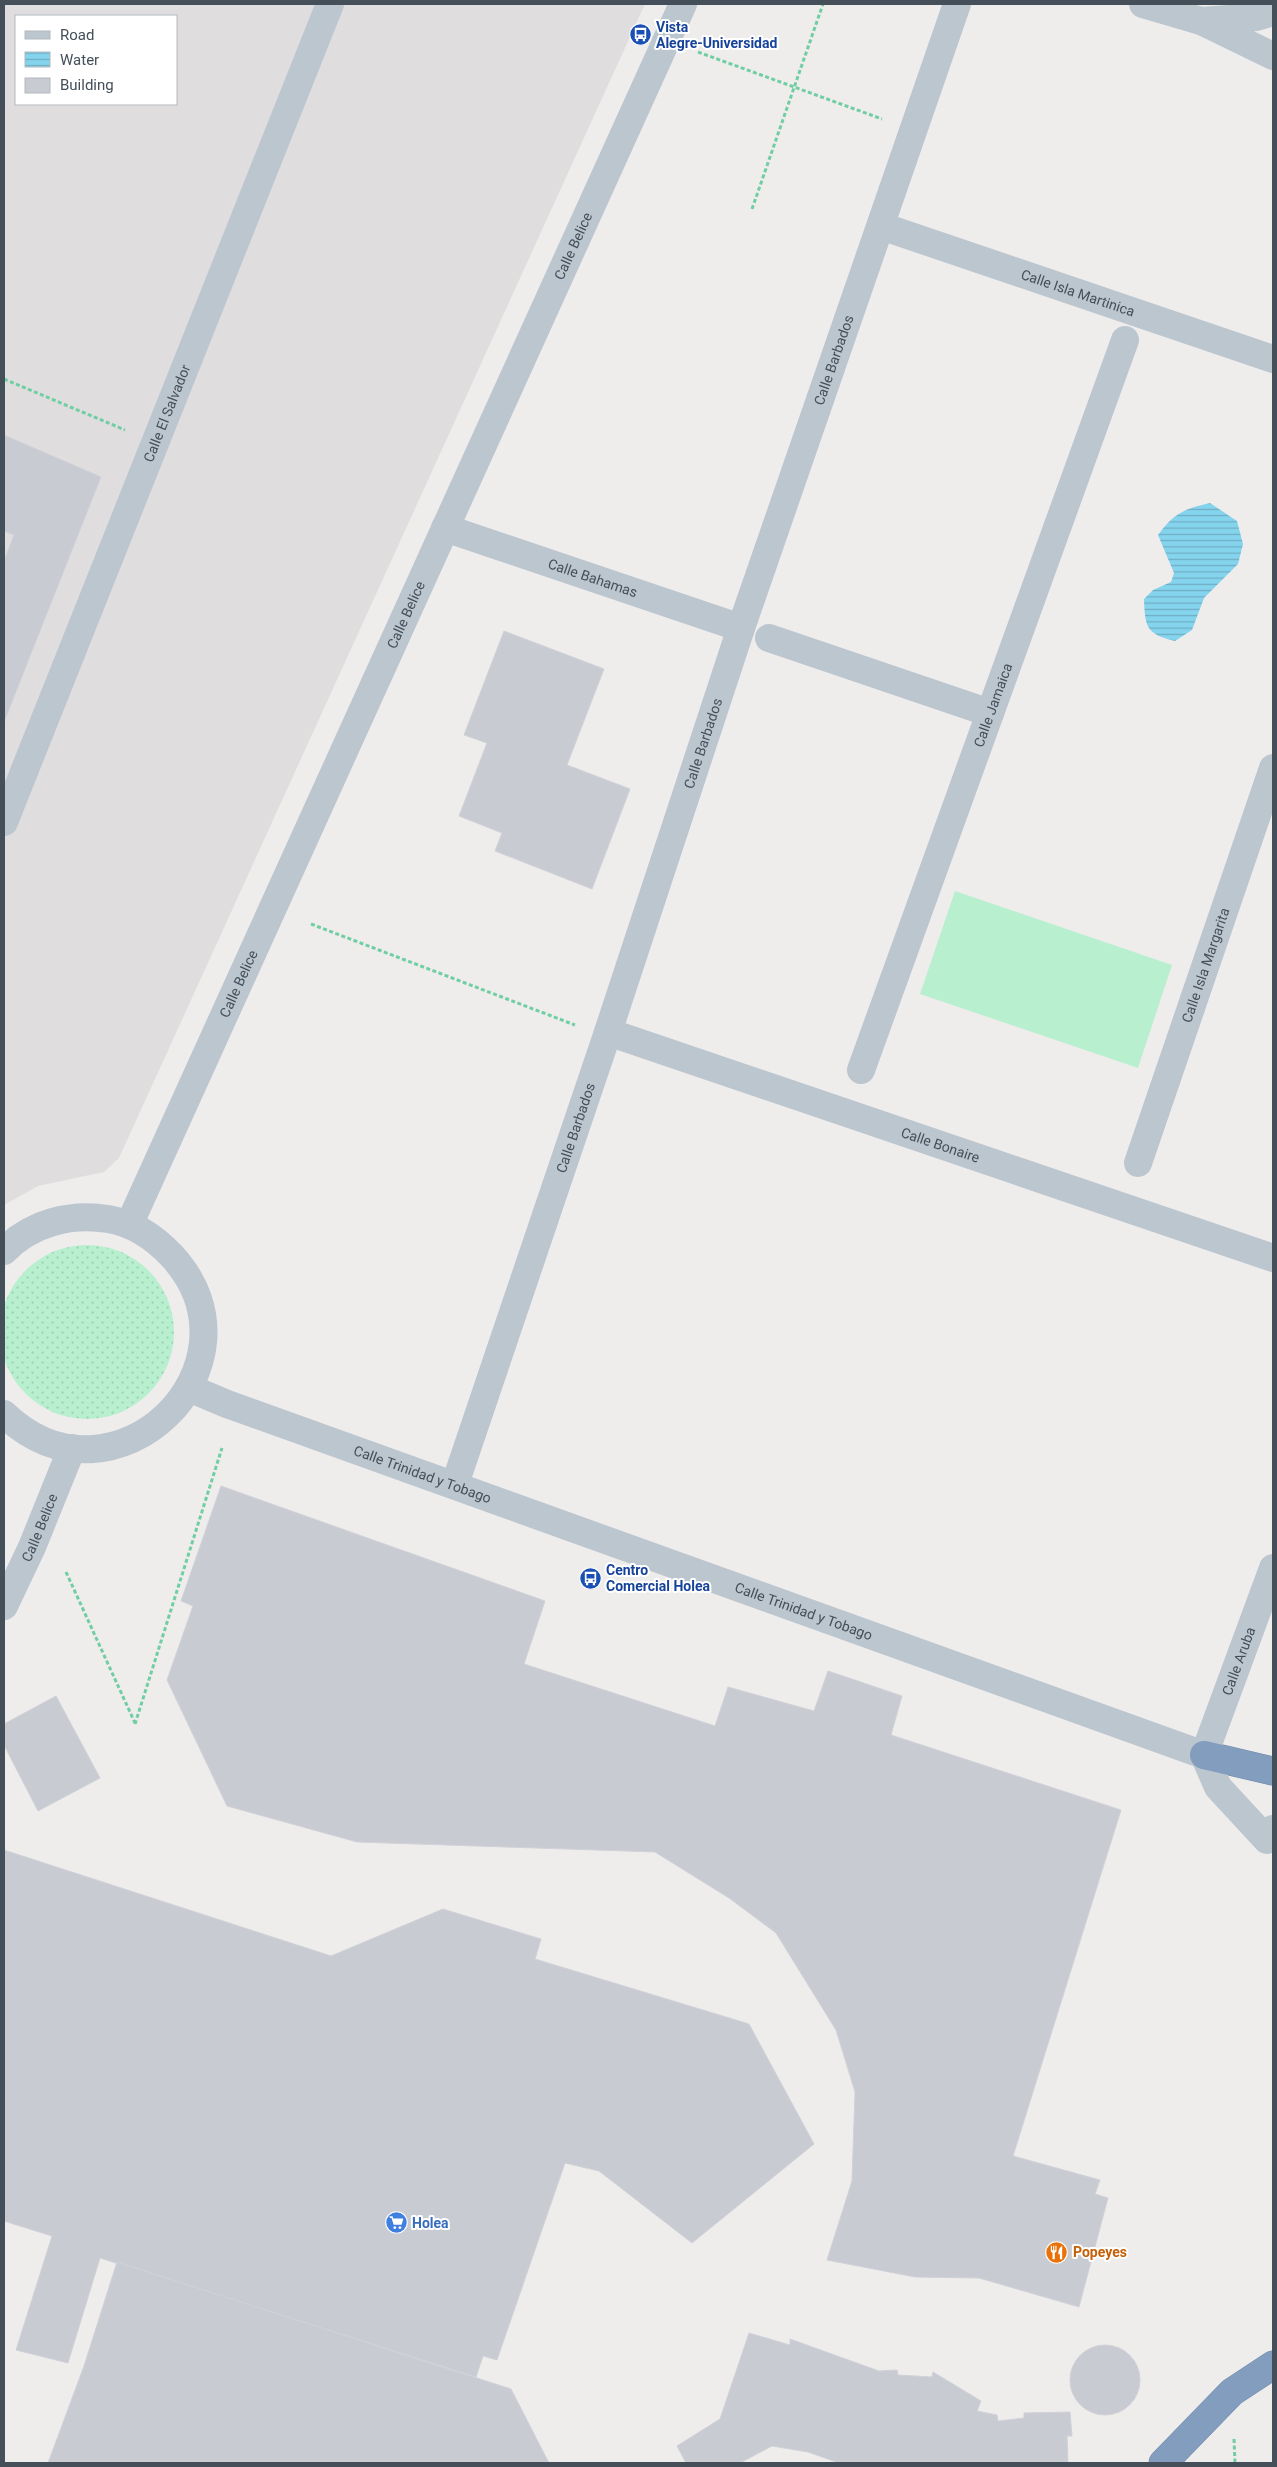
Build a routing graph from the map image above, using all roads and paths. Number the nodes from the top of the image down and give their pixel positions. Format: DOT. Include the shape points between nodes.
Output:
graph roads {
  1 [pos="330,4"];
  2 [pos="683,4"];
  3 [pos="823,4"];
  4 [pos="957,4"];
  5 [pos="1143,4"];
  6 [pos="1273,12"];
  7 [pos="1201,21"];
  8 [pos="690,49"];
  9 [pos="1273,56"];
  10 [pos="794,87"];
  11 [pos="888,121"];
  12 [pos="752,209"];
  13 [pos="881,226"];
  14 [pos="1125,340"];
  15 [pos="1273,359"];
  16 [pos="4,379"];
  17 [pos="133,433"];
  18 [pos="445,528"];
  19 [pos="741,628"];
  20 [pos="768,638"];
  21 [pos="990,713"];
  22 [pos="1273,768"];
  23 [pos="1267,808"];
  24 [pos="4,822"];
  25 [pos="312,924"];
  26 [pos="577,1026"];
  27 [pos="608,1032"];
  28 [pos="861,1070"];
  29 [pos="1138,1163"];
  30 [pos="129,1225"];
  31 [pos="4,1251"];
  32 [pos="1273,1258"];
  33 [pos="189,1388"];
  34 [pos="4,1414"];
  35 [pos="72,1448"];
  36 [pos="222,1448"];
  37 [pos="455,1484"];
  38 [pos="1273,1568"];
  39 [pos="66,1572"];
  40 [pos="4,1606"];
  41 [pos="1204,1755"];
  42 [pos="1273,1771"];
  43 [pos="1270,1834"];
  44 [pos="1273,2365"];
  45 [pos="1163,2463"];
  1 -- 24 [label="street, Calle El Salvador"];
  2 -- 18 [label="street, Calle Belice"];
  3 -- 10 [label="path"];
  4 -- 13 [label="street, Calle Barbados"];
  5 -- 7 [label="street"];
  6 -- 7 [label="street"];
  7 -- 9 [label="street"];
  8 -- 10 [label="path"];
  10 -- 11 [label="path"];
  10 -- 12 [label="path"];
  13 -- 15 [label="street, Calle Isla Martinica"];
  13 -- 19 [label="street, Calle Barbados"];
  14 -- 21 [label="street, Calle Jamaica"];
  16 -- 17 [label="path"];
  18 -- 19 [label="street, Calle Bahamas"];
  18 -- 30 [label="street, Calle Belice"];
  19 -- 27 [label="street, Calle Barbados"];
  20 -- 21 [label="street"];
  21 -- 28 [label="street, Calle Jamaica"];
  22 -- 23 [label="street, Calle Isla Margarita"];
  23 -- 29 [label="street, Calle Isla Margarita"];
  25 -- 26 [label="path"];
  27 -- 32 [label="street, Calle Bonaire"];
  27 -- 37 [label="street, Calle Barbados"];
  30 -- 31 [label="street" via="98,1218 67,1218 36,1228"];
  30 -- 33 [label="street" via="165,1248 180,1264 199,1304 202,1346"];
  33 -- 35 [label="street" via="168,1416 140,1436 107,1448"];
  33 -- 37 [label="street, Calle Trinidad y Tobago"];
  34 -- 35 [label="street" via="24,1432 40,1440"];
  35 -- 40 [label="street, Calle Belice"];
  36 -- 39 [label="path" via="135,1724"];
  37 -- 41 [label="street, Calle Trinidad y Tobago"];
  38 -- 41 [label="street, Calle Aruba"];
  41 -- 42 [label="highway"];
  41 -- 43 [label="street" via="1218,1787"];
  44 -- 45 [label="highway" via="1232,2392"];
}
